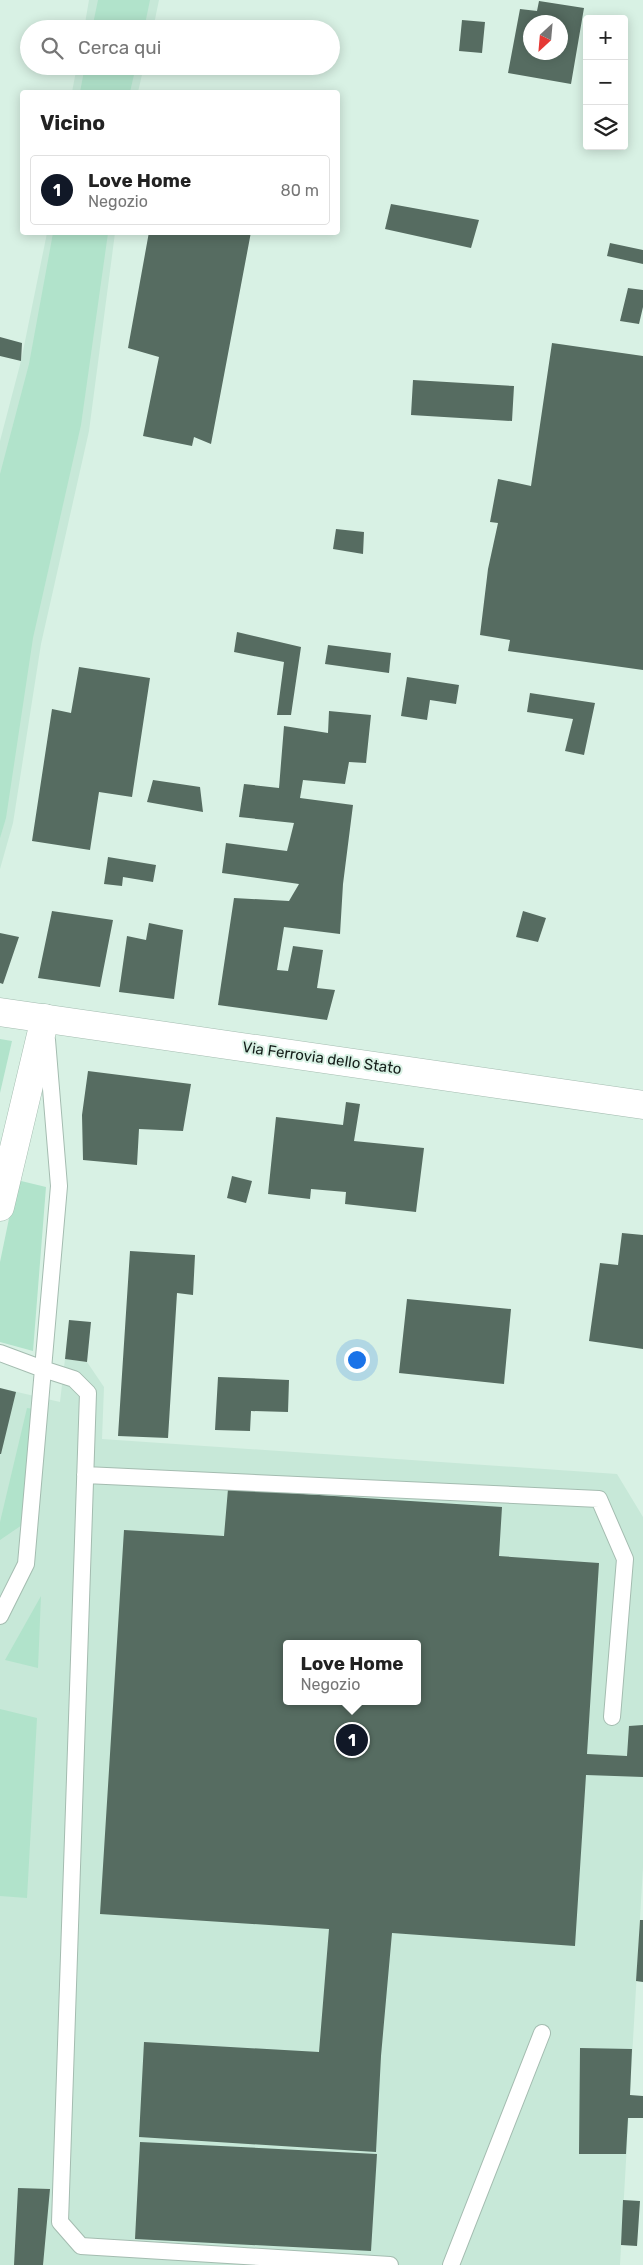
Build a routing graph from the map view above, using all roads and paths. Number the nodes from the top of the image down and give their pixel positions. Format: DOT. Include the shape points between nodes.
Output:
graph roads {
  1 [pos="0,1012"];
  2 [pos="45,1018"];
  3 [pos="643,1105"];
  4 [pos="0,1207"];
  5 [pos="0,1353"];
  6 [pos="43,1369"];
  7 [pos="85,1475"];
  8 [pos="0,1616"];
  9 [pos="612,1717"];
  10 [pos="542,2033"];
  11 [pos="390,2265"];
  12 [pos="451,2265"];
  1 -- 2 [label="main road, Via Ferrovia dello Stato"];
  2 -- 3 [label="main road, Via Ferrovia dello Stato"];
  2 -- 4 [label="main road"];
  2 -- 6 [label="lane" via="59,1186"];
  5 -- 6 [label="lane"];
  6 -- 7 [label="lane" via="74,1379 88,1393"];
  6 -- 8 [label="lane" via="26,1564"];
  7 -- 9 [label="lane" via="599,1499 625,1559"];
  7 -- 11 [label="lane" via="60,2222 81,2246"];
  10 -- 12 [label="lane"];
}
